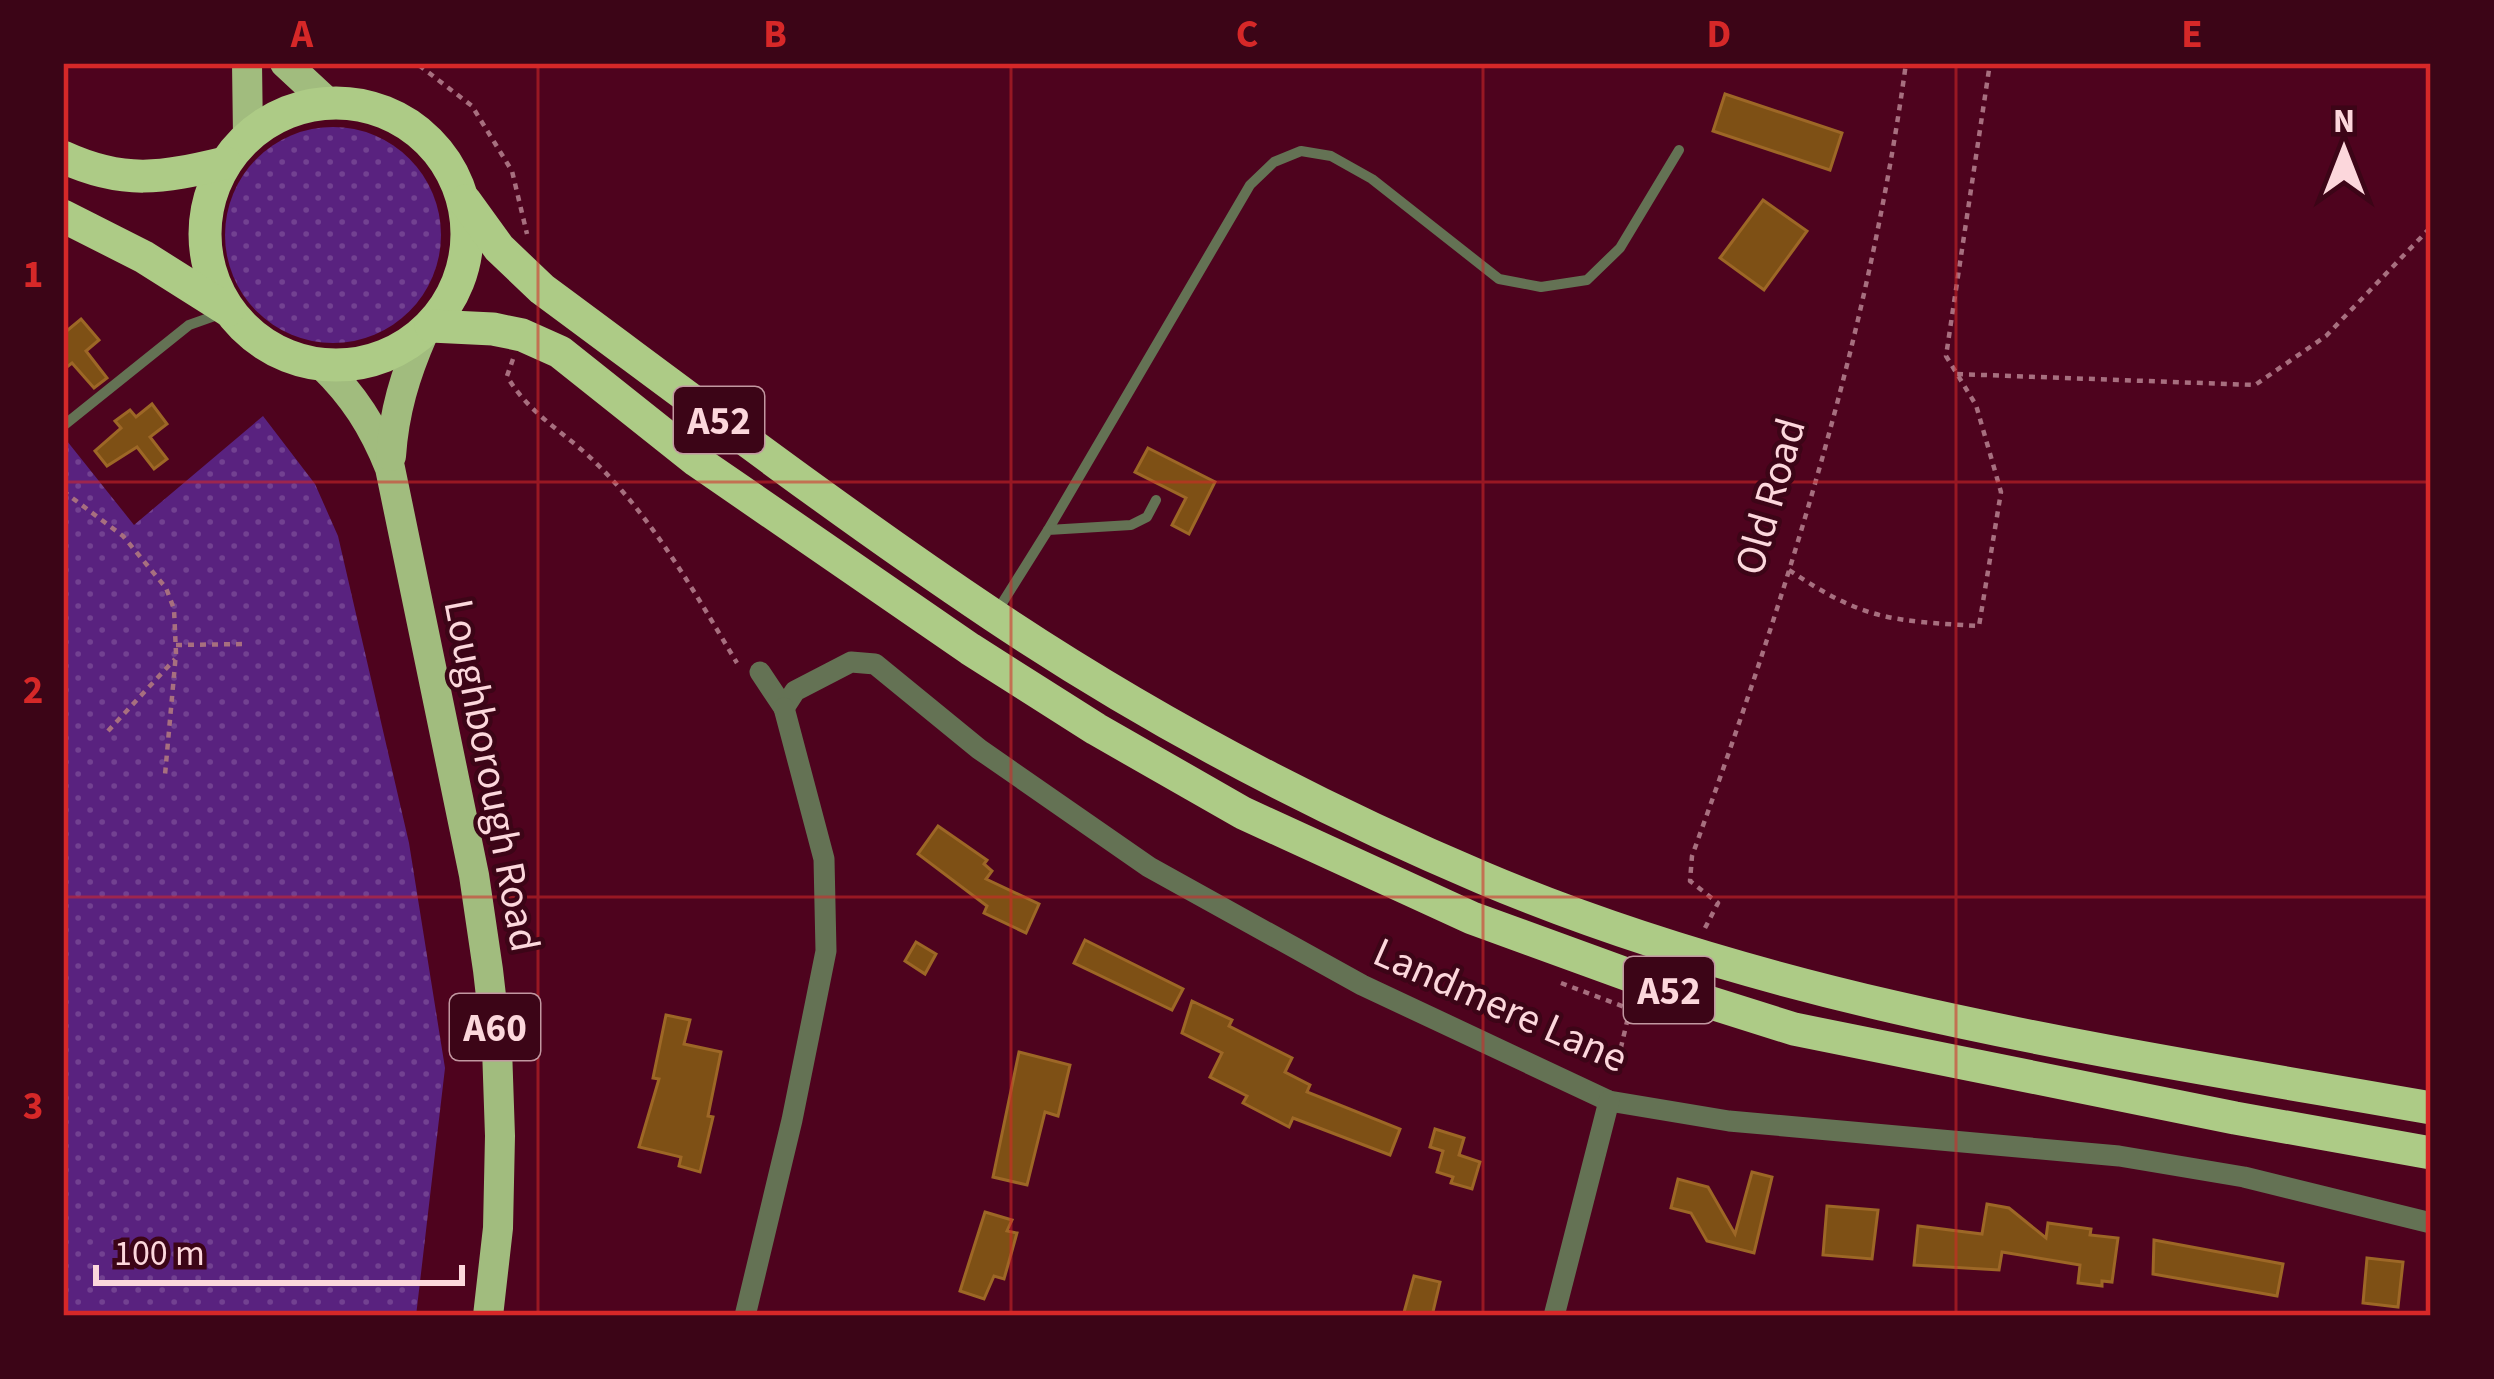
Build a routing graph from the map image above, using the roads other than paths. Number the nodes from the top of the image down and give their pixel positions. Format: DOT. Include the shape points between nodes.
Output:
graph roads {
  1 [pos="247,63"];
  2 [pos="284,63"];
  3 [pos="327,102"];
  4 [pos="248,136"];
  5 [pos="1679,150"];
  6 [pos="63,157"];
  7 [pos="225,163"];
  8 [pos="465,201"];
  9 [pos="63,216"];
  10 [pos="229,311"];
  11 [pos="427,330"];
  12 [pos="322,365"];
  13 [pos="63,426"];
  14 [pos="390,468"];
  15 [pos="1156,500"];
  16 [pos="1048,530"];
  17 [pos="994,616"];
  18 [pos="760,672"];
  19 [pos="784,708"];
  20 [pos="1609,1101"];
  21 [pos="2431,1108"];
  22 [pos="2431,1153"];
  23 [pos="2431,1223"];
  24 [pos="488,1316"];
  25 [pos="745,1316"];
  26 [pos="1553,1316"];
  1 -- 4 [label="main road"];
  2 -- 3 [label="main road"];
  3 -- 4 [label="highway, A52" via="272,119"];
  3 -- 8 [label="highway, A52" via="387,112 414,127 454,173"];
  4 -- 7 [label="highway, A52"];
  5 -- 16 [label="lane" via="1620,248 1587,280 1541,287 1499,279 1372,179 1330,156 1301,152 1274,162 1250,185"];
  6 -- 7 [label="highway" via="139,179"];
  7 -- 10 [label="highway, A52" via="205,237"];
  8 -- 11 [label="highway, A52" via="464,268"];
  8 -- 17 [label="highway, A52" via="542,289"];
  9 -- 10 [label="highway, A52"];
  10 -- 12 [label="highway, A52" via="269,347"];
  10 -- 13 [label="lane" via="189,325"];
  11 -- 12 [label="highway, A52" via="386,356"];
  11 -- 14 [label="main road, Loughborough Road / A60" via="398,399"];
  11 -- 22 [label="highway, A52" via="493,329 560,352 697,461 1096,729 1243,813 1472,918 1793,1029"];
  12 -- 14 [label="main road, Loughborough Road / A60" via="352,394"];
  14 -- 24 [label="main road, Loughborough Road / A60" via="488,970 500,1136"];
  15 -- 16 [label="lane" via="1131,525"];
  16 -- 17 [label="lane"];
  17 -- 21 [label="highway, A52" via="1264,775 1486,880 1588,918 1962,1021"];
  18 -- 19 [label="street"];
  19 -- 20 [label="street, Landmere Lane" via="795,691 851,662 875,664 1149,867 1362,986"];
  19 -- 25 [label="street" via="824,859 826,950"];
  20 -- 23 [label="street, Landmere Lane" via="1729,1120 2120,1156"];
  20 -- 26 [label="street"];
}
